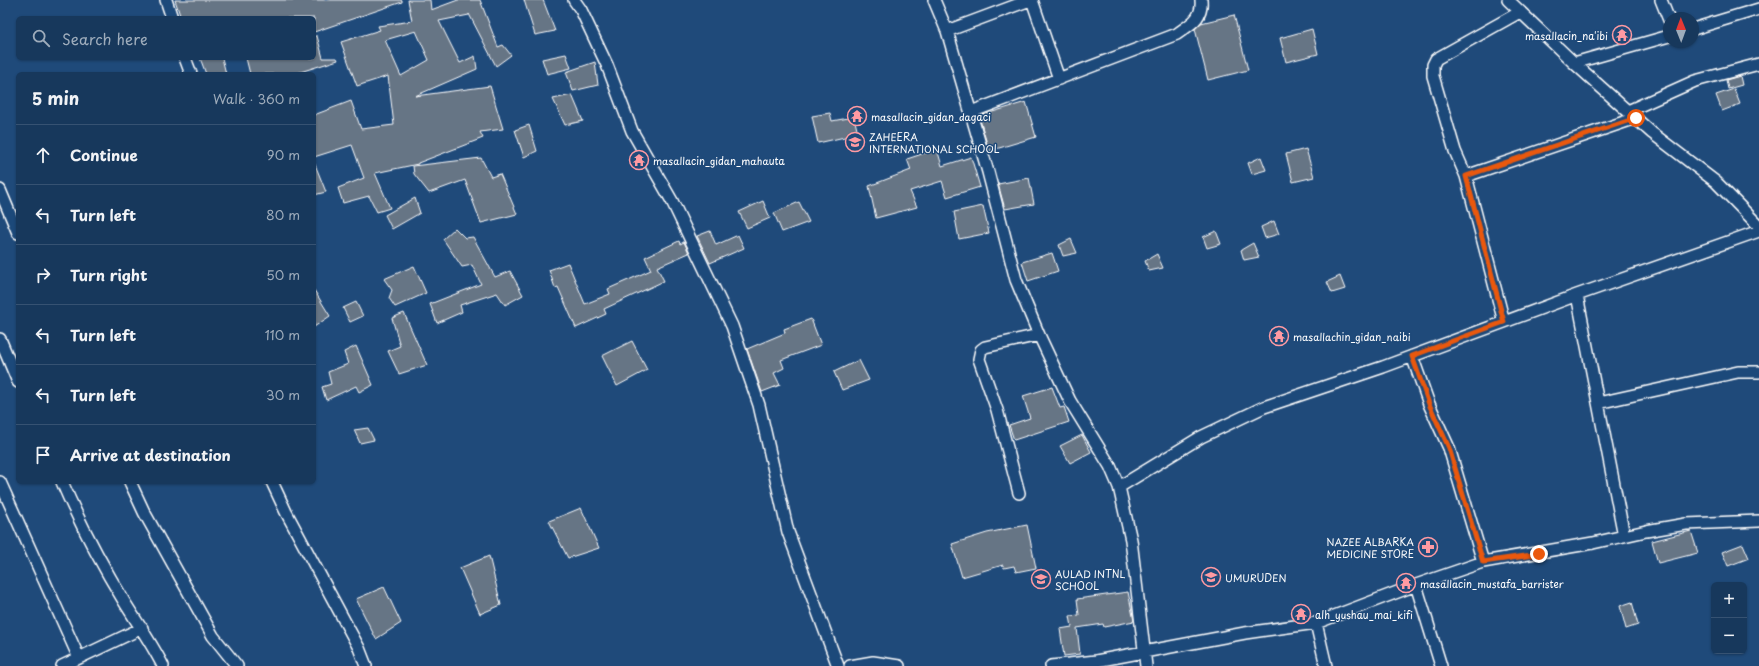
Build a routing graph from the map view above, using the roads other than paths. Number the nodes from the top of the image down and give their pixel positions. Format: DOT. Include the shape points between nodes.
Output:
graph roads {
  1 [pos="166,0"];
  2 [pos="574,0"];
  3 [pos="934,0"];
  4 [pos="1031,0"];
  5 [pos="1201,0"];
  6 [pos="1508,0"];
  7 [pos="1661,0"];
  8 [pos="1018,2"];
  9 [pos="1759,9"];
  10 [pos="1520,12"];
  11 [pos="1666,12"];
  12 [pos="171,16"];
  13 [pos="1699,27"];
  14 [pos="947,31"];
  15 [pos="1663,38"];
  16 [pos="186,60"];
  17 [pos="1574,63"];
  18 [pos="1759,64"];
  19 [pos="190,72"];
  20 [pos="1059,78"];
  21 [pos="971,112"];
  22 [pos="1632,115"];
  23 [pos="1466,176"];
  24 [pos="0,190"];
  25 [pos="1759,226"];
  26 [pos="16,228"];
  27 [pos="1759,231"];
  28 [pos="1577,295"];
  29 [pos="1504,322"];
  30 [pos="1039,335"];
  31 [pos="0,339"];
  32 [pos="1412,356"];
  33 [pos="1759,372"];
  34 [pos="16,377"];
  35 [pos="1598,403"];
  36 [pos="0,482"];
  37 [pos="63,484"];
  38 [pos="131,484"];
  39 [pos="273,484"];
  40 [pos="1119,487"];
  41 [pos="1019,493"];
  42 [pos="1759,521"];
  43 [pos="1624,536"];
  44 [pos="1483,562"];
  45 [pos="1416,585"];
  46 [pos="1316,622"];
  47 [pos="142,628"];
  48 [pos="1143,653"];
  49 [pos="79,658"];
  50 [pos="62,666"];
  51 [pos="163,666"];
  52 [pos="236,666"];
  53 [pos="366,666"];
  54 [pos="838,666"];
  55 [pos="850,666"];
  56 [pos="899,666"];
  57 [pos="1055,666"];
  58 [pos="1146,666"];
  59 [pos="1326,666"];
  60 [pos="1441,666"];
  1 -- 12 [label="street"];
  2 -- 54 [label="street" via="606,65 632,131 672,201 732,326 759,405 788,532"];
  3 -- 14 [label="street"];
  4 -- 8 [label="street"];
  4 -- 20 [label="street"];
  5 -- 20 [label="street" via="1202,9 1195,21 1177,34"];
  6 -- 10 [label="street"];
  7 -- 11 [label="street"];
  8 -- 14 [label="street"];
  9 -- 13 [label="street"];
  10 -- 17 [label="street"];
  10 -- 23 [label="street" via="1436,59 1432,65 1454,151"];
  14 -- 21 [label="street"];
  15 -- 17 [label="street"];
  16 -- 19 [label="street"];
  17 -- 22 [label="street"];
  18 -- 22 [label="street" via="1695,81"];
  20 -- 21 [label="street"];
  21 -- 30 [label="street" via="1016,280"];
  22 -- 23 [label="street"];
  22 -- 25 [label="street" via="1716,182"];
  23 -- 29 [label="street"];
  24 -- 26 [label="street"];
  27 -- 28 [label="street"];
  28 -- 29 [label="street"];
  28 -- 35 [label="street"];
  29 -- 32 [label="street"];
  30 -- 40 [label="street" via="1070,401 1110,466"];
  30 -- 41 [label="street" via="985,347 981,350 979,359 997,410"];
  31 -- 34 [label="street"];
  32 -- 40 [label="street" via="1264,407 1201,437"];
  32 -- 44 [label="street" via="1429,404 1449,448"];
  33 -- 35 [label="street" via="1738,372"];
  35 -- 43 [label="street"];
  36 -- 49 [label="street"];
  37 -- 47 [label="street" via="76,515 125,603"];
  38 -- 52 [label="street" via="213,636"];
  39 -- 53 [label="street"];
  40 -- 48 [label="street" via="1131,540"];
  42 -- 43 [label="street" via="1686,524"];
  43 -- 44 [label="street" via="1539,554"];
  44 -- 45 [label="street"];
  45 -- 46 [label="street"];
  45 -- 60 [label="street"];
  46 -- 48 [label="street"];
  46 -- 59 [label="street"];
  47 -- 49 [label="street"];
  47 -- 51 [label="street"];
  48 -- 57 [label="street"];
  48 -- 58 [label="street"];
  49 -- 50 [label="street"];
  55 -- 56 [label="street" via="873,662"];
}
